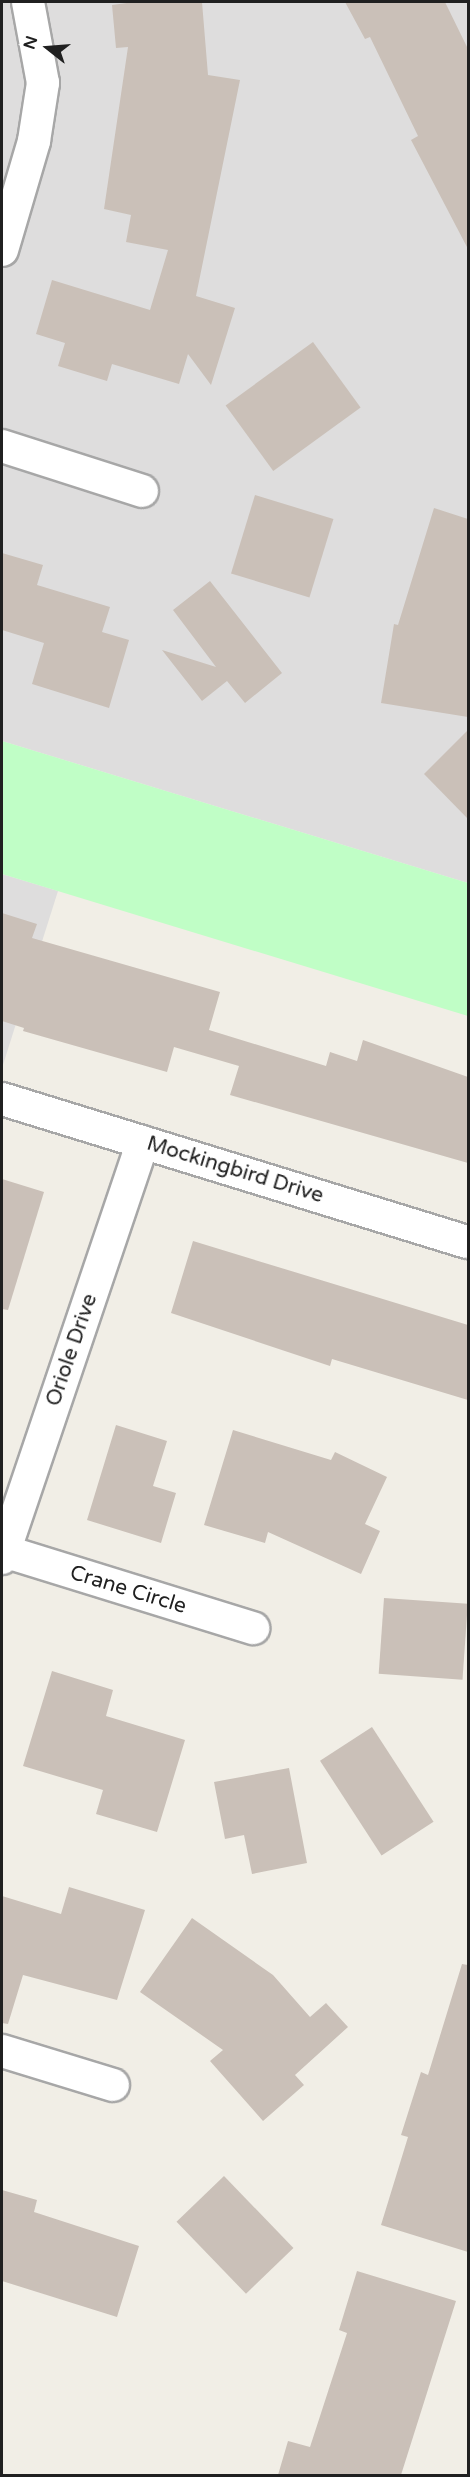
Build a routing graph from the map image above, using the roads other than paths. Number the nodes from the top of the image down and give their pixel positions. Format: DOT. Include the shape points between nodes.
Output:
graph roads {
  1 [pos="28,2"];
  2 [pos="2,250"];
  3 [pos="2,446"];
  4 [pos="142,491"];
  5 [pos="2,1099"];
  6 [pos="144,1142"];
  7 [pos="468,1242"];
  8 [pos="2,1555"];
  9 [pos="253,1628"];
  10 [pos="2,2051"];
  11 [pos="113,2085"];
  1 -- 2 [label="street" via="43,83 34,141"];
  3 -- 4 [label="street"];
  5 -- 6 [label="street, Mockingbird Drive"];
  6 -- 7 [label="street, Mockingbird Drive"];
  6 -- 8 [label="street, Oriole Drive"];
  8 -- 9 [label="street, Crane Circle"];
  10 -- 11 [label="street"];
}
